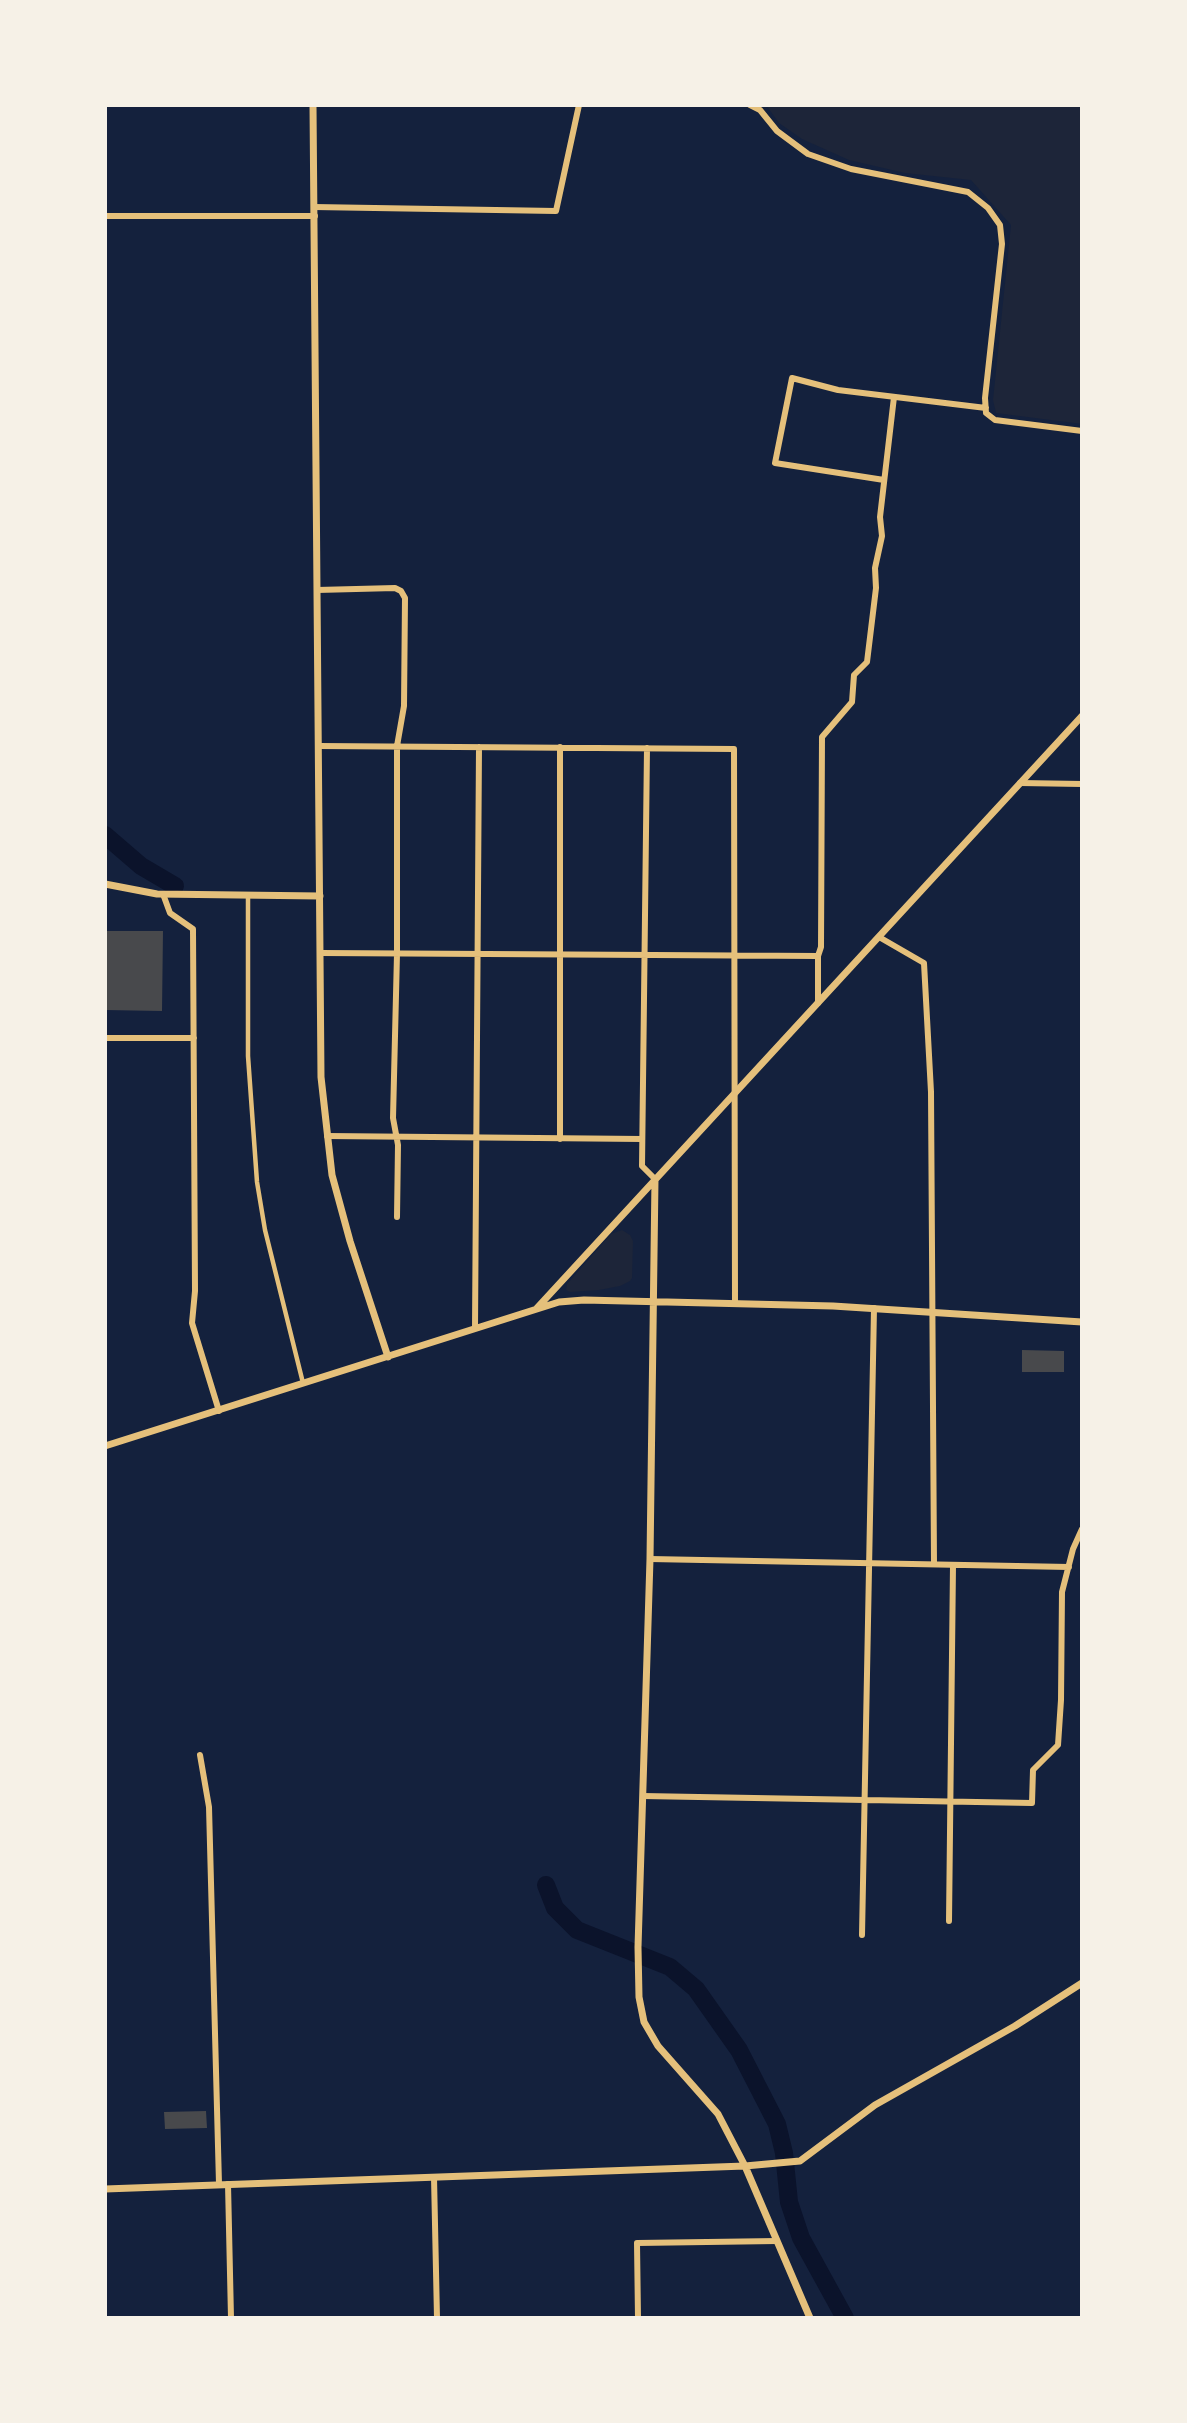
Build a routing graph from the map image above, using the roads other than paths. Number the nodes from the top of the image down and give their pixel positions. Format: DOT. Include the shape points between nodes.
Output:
graph roads {
  1 [pos="313,105"];
  2 [pos="579,105"];
  3 [pos="750,105"];
  4 [pos="314,207"];
  5 [pos="105,216"];
  6 [pos="315,216"];
  7 [pos="894,397"];
  8 [pos="986,408"];
  9 [pos="1082,431"];
  10 [pos="884,480"];
  11 [pos="317,590"];
  12 [pos="1082,716"];
  13 [pos="318,746"];
  14 [pos="397,746"];
  15 [pos="479,747"];
  16 [pos="560,747"];
  17 [pos="647,748"];
  18 [pos="1020,783"];
  19 [pos="1082,784"];
  20 [pos="105,884"];
  21 [pos="163,894"];
  22 [pos="248,895"];
  23 [pos="320,896"];
  24 [pos="879,937"];
  25 [pos="321,953"];
  26 [pos="397,954"];
  27 [pos="478,954"];
  28 [pos="560,955"];
  29 [pos="644,955"];
  30 [pos="734,956"];
  31 [pos="818,956"];
  32 [pos="818,1003"];
  33 [pos="105,1038"];
  34 [pos="194,1038"];
  35 [pos="734,1093"];
  36 [pos="327,1136"];
  37 [pos="397,1137"];
  38 [pos="476,1138"];
  39 [pos="560,1139"];
  40 [pos="642,1139"];
  41 [pos="655,1179"];
  42 [pos="397,1217"];
  43 [pos="655,1302"];
  44 [pos="735,1304"];
  45 [pos="537,1308"];
  46 [pos="874,1308"];
  47 [pos="933,1311"];
  48 [pos="1082,1322"];
  49 [pos="475,1328"];
  50 [pos="388,1357"];
  51 [pos="303,1384"];
  52 [pos="219,1411"];
  53 [pos="105,1446"];
  54 [pos="1082,1529"];
  55 [pos="650,1559"];
  56 [pos="869,1563"];
  57 [pos="934,1564"];
  58 [pos="953,1565"];
  59 [pos="1069,1567"];
  60 [pos="200,1755"];
  61 [pos="643,1796"];
  62 [pos="864,1800"];
  63 [pos="950,1801"];
  64 [pos="949,1921"];
  65 [pos="862,1934"];
  66 [pos="1082,1983"];
  67 [pos="745,2166"];
  68 [pos="434,2177"];
  69 [pos="228,2184"];
  70 [pos="219,2185"];
  71 [pos="105,2189"];
  72 [pos="777,2241"];
  73 [pos="230,2318"];
  74 [pos="437,2318"];
  75 [pos="638,2318"];
  76 [pos="810,2318"];
  1 -- 4 [label="street"];
  2 -- 4 [label="street" via="556,211"];
  3 -- 8 [label="street" via="808,154 851,169 968,192 988,208 1000,225 1002,244"];
  4 -- 6 [label="street"];
  5 -- 6 [label="street"];
  6 -- 11 [label="street"];
  7 -- 8 [label="street"];
  7 -- 10 [label="street"];
  7 -- 10 [label="street" via="792,378 775,463"];
  8 -- 9 [label="street" via="995,420"];
  10 -- 31 [label="street" via="867,662 854,675 852,702 822,737"];
  11 -- 13 [label="street"];
  11 -- 14 [label="street" via="396,589 404,593 404,706"];
  12 -- 18 [label="street"];
  13 -- 14 [label="street"];
  13 -- 23 [label="street"];
  14 -- 15 [label="street"];
  14 -- 26 [label="street"];
  15 -- 16 [label="street"];
  15 -- 27 [label="street"];
  16 -- 17 [label="street"];
  16 -- 28 [label="street"];
  17 -- 29 [label="street"];
  17 -- 30 [label="street" via="734,748"];
  18 -- 19 [label="street"];
  18 -- 24 [label="street"];
  20 -- 21 [label="street"];
  21 -- 22 [label="street"];
  21 -- 34 [label="street" via="170,913 193,929"];
  22 -- 23 [label="street"];
  22 -- 51 [label="street" via="248,1056 257,1182"];
  23 -- 25 [label="street"];
  24 -- 32 [label="street"];
  24 -- 47 [label="street" via="924,963 931,1092"];
  25 -- 26 [label="street"];
  25 -- 36 [label="street" via="321,1077"];
  26 -- 27 [label="street"];
  26 -- 37 [label="street" via="393,1118"];
  27 -- 28 [label="street"];
  27 -- 38 [label="street"];
  28 -- 29 [label="street"];
  28 -- 39 [label="street"];
  29 -- 30 [label="street"];
  29 -- 40 [label="street"];
  30 -- 31 [label="street"];
  30 -- 35 [label="street"];
  31 -- 32 [label="street"];
  32 -- 35 [label="street"];
  33 -- 34 [label="street"];
  34 -- 52 [label="street" via="192,1323"];
  35 -- 41 [label="street"];
  35 -- 44 [label="street"];
  36 -- 37 [label="street"];
  36 -- 50 [label="street" via="350,1241"];
  37 -- 38 [label="street"];
  37 -- 42 [label="street"];
  38 -- 39 [label="street"];
  38 -- 49 [label="street"];
  39 -- 40 [label="street"];
  40 -- 41 [label="street" via="642,1167"];
  41 -- 43 [label="street"];
  41 -- 45 [label="street"];
  43 -- 44 [label="street"];
  43 -- 45 [label="street" via="583,1300"];
  43 -- 55 [label="street"];
  44 -- 46 [label="street"];
  45 -- 49 [label="street"];
  46 -- 47 [label="street"];
  46 -- 56 [label="street"];
  47 -- 48 [label="street"];
  47 -- 57 [label="street"];
  49 -- 50 [label="street"];
  50 -- 51 [label="street"];
  51 -- 52 [label="street"];
  52 -- 53 [label="street"];
  54 -- 59 [label="street"];
  55 -- 56 [label="street"];
  55 -- 61 [label="street"];
  56 -- 57 [label="street"];
  56 -- 62 [label="street"];
  57 -- 58 [label="street"];
  58 -- 59 [label="street"];
  58 -- 63 [label="street"];
  59 -- 63 [label="street" via="1062,1592 1058,1745 1033,1770 1032,1803"];
  60 -- 70 [label="street" via="209,1807"];
  61 -- 62 [label="street"];
  61 -- 67 [label="street" via="638,1967 644,2022 658,2046 718,2114"];
  62 -- 63 [label="street"];
  62 -- 65 [label="street"];
  63 -- 64 [label="street"];
  66 -- 67 [label="street" via="875,2105 800,2161"];
  67 -- 68 [label="street"];
  67 -- 72 [label="street"];
  68 -- 69 [label="street"];
  68 -- 74 [label="street"];
  69 -- 70 [label="street"];
  69 -- 73 [label="street"];
  70 -- 71 [label="street"];
  72 -- 75 [label="street" via="636,2243"];
  72 -- 76 [label="street"];
}
